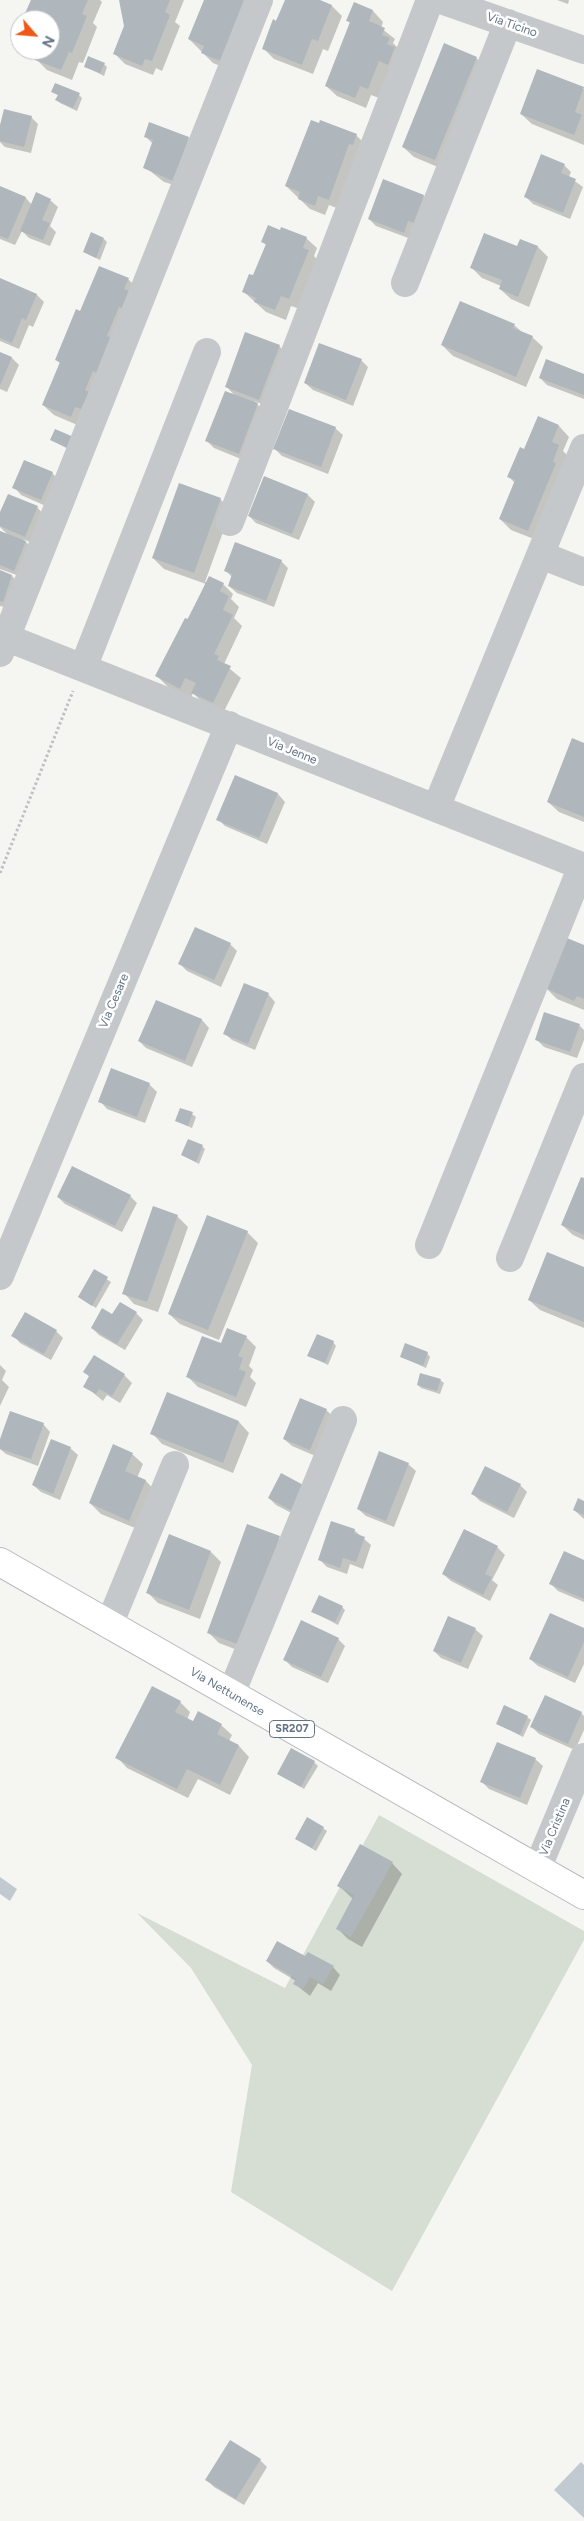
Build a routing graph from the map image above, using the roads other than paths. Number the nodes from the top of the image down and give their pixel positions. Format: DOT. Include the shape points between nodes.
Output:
graph roads {
  1 [pos="259,0"];
  2 [pos="430,0"];
  3 [pos="441,0"];
  4 [pos="508,23"];
  5 [pos="584,50"];
  6 [pos="405,283"];
  7 [pos="206,352"];
  8 [pos="584,448"];
  9 [pos="230,522"];
  10 [pos="541,555"];
  11 [pos="584,572"];
  12 [pos="2,642"];
  13 [pos="83,668"];
  14 [pos="229,725"];
  15 [pos="436,808"];
  16 [pos="583,866"];
  17 [pos="584,1077"];
  18 [pos="429,1244"];
  19 [pos="510,1258"];
  20 [pos="0,1276"];
  21 [pos="343,1420"];
  22 [pos="175,1465"];
  23 [pos="2,1569"];
  24 [pos="109,1625"];
  25 [pos="231,1694"];
  26 [pos="584,1757"];
  27 [pos="537,1869"];
  28 [pos="584,1895"];
  1 -- 12 [label="street"];
  2 -- 9 [label="street"];
  3 -- 4 [label="street, Via Ticino"];
  4 -- 5 [label="street, Via Ticino"];
  4 -- 6 [label="street"];
  7 -- 13 [label="street"];
  8 -- 10 [label="street"];
  10 -- 11 [label="street"];
  10 -- 15 [label="street"];
  12 -- 13 [label="street, Via Jenne"];
  13 -- 14 [label="street, Via Jenne"];
  14 -- 15 [label="street, Via Jenne"];
  14 -- 20 [label="street, Via Cesare"];
  15 -- 16 [label="street, Via Jenne"];
  16 -- 18 [label="street"];
  17 -- 19 [label="street"];
  21 -- 25 [label="street"];
  22 -- 24 [label="street"];
  23 -- 24 [label="main road, Via Nettunense / SR207"];
  24 -- 25 [label="main road, Via Nettunense / SR207"];
  25 -- 27 [label="main road, Via Nettunense / SR207"];
  26 -- 27 [label="street, Via Cristina"];
  27 -- 28 [label="main road, Via Nettunense / SR207"];
}
